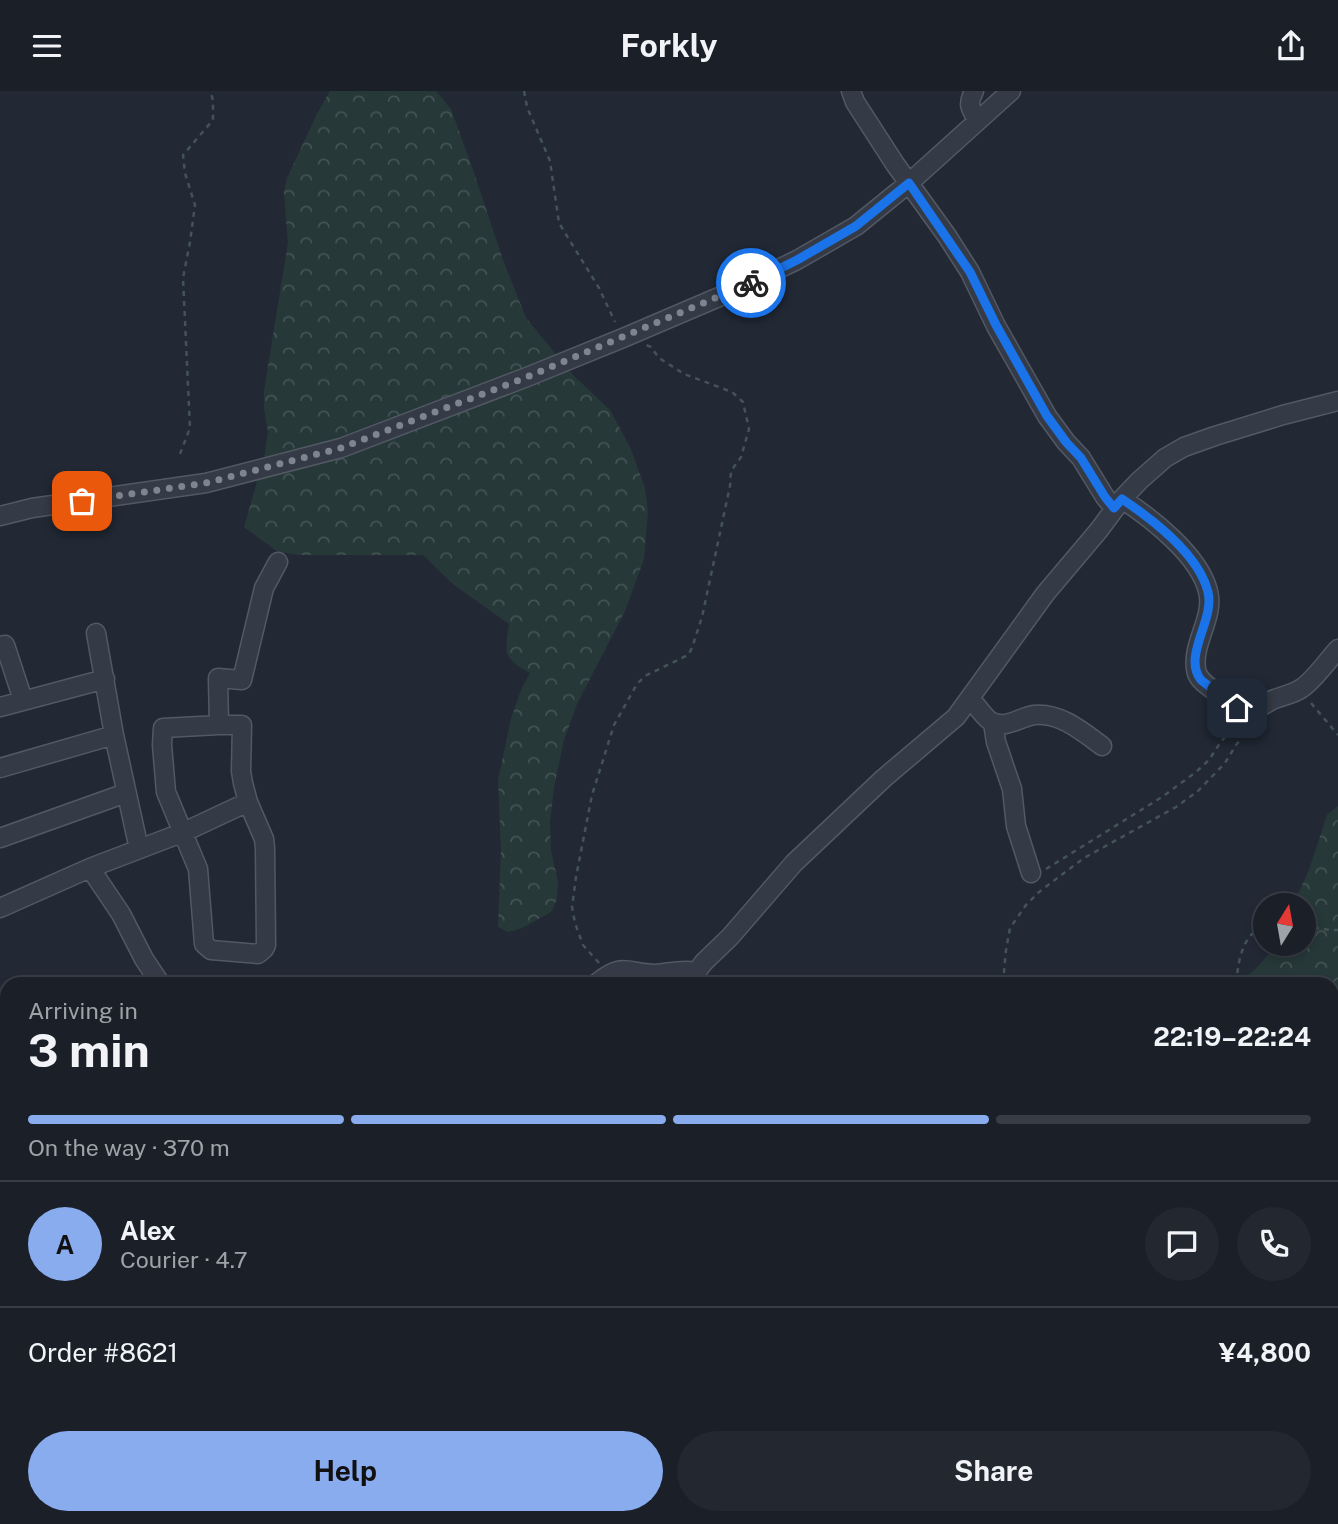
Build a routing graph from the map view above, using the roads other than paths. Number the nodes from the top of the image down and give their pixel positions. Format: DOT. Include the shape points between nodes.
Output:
graph roads {
  1 [pos="851,91"];
  2 [pos="974,91"];
  3 [pos="1011,91"];
  4 [pos="978,121"];
  5 [pos="909,183"];
  6 [pos="1338,401"];
  7 [pos="1118,503"];
  8 [pos="0,516"];
  9 [pos="278,562"];
  10 [pos="96,633"];
  11 [pos="0,646"];
  12 [pos="1338,649"];
  13 [pos="105,679"];
  14 [pos="970,699"];
  15 [pos="23,700"];
  16 [pos="0,707"];
  17 [pos="993,723"];
  18 [pos="219,725"];
  19 [pos="114,735"];
  20 [pos="1102,746"];
  21 [pos="0,768"];
  22 [pos="126,793"];
  23 [pos="248,802"];
  24 [pos="184,832"];
  25 [pos="0,838"];
  26 [pos="139,849"];
  27 [pos="90,868"];
  28 [pos="1031,873"];
  29 [pos="0,908"];
  30 [pos="156,977"];
  31 [pos="608,977"];
  32 [pos="691,977"];
  33 [pos="693,977"];
  1 -- 5 [label="street"];
  2 -- 4 [label="street" via="970,108"];
  3 -- 4 [label="street"];
  4 -- 5 [label="street"];
  5 -- 7 [label="street" via="970,272 1047,416 1105,497"];
  5 -- 8 [label="street" via="856,226 733,291 341,448 206,483"];
  6 -- 7 [label="street" via="1184,447 1165,458"];
  7 -- 12 [label="street" via="1147,516 1194,562 1209,600 1195,655 1197,675 1237,708 1252,717 1300,689"];
  7 -- 14 [label="street"];
  9 -- 18 [label="street" via="264,588 242,680 218,678"];
  10 -- 13 [label="street"];
  11 -- 15 [label="street" via="5,645"];
  13 -- 15 [label="street"];
  13 -- 19 [label="street"];
  14 -- 17 [label="street"];
  14 -- 33 [label="street" via="939,733 803,855"];
  15 -- 16 [label="street"];
  17 -- 20 [label="street" via="1047,716 1072,725"];
  17 -- 28 [label="street"];
  18 -- 23 [label="street" via="242,725 241,771"];
  18 -- 24 [label="street" via="163,728 166,792"];
  19 -- 21 [label="street"];
  19 -- 22 [label="street"];
  22 -- 25 [label="street"];
  22 -- 26 [label="street"];
  23 -- 24 [label="street"];
  23 -- 24 [label="street" via="265,848 266,945 258,954 211,950 204,944 198,869"];
  24 -- 26 [label="street"];
  26 -- 27 [label="street"];
  27 -- 29 [label="street"];
  27 -- 30 [label="street"];
  31 -- 32 [label="street" via="625,970 658,974 686,970"];
}
